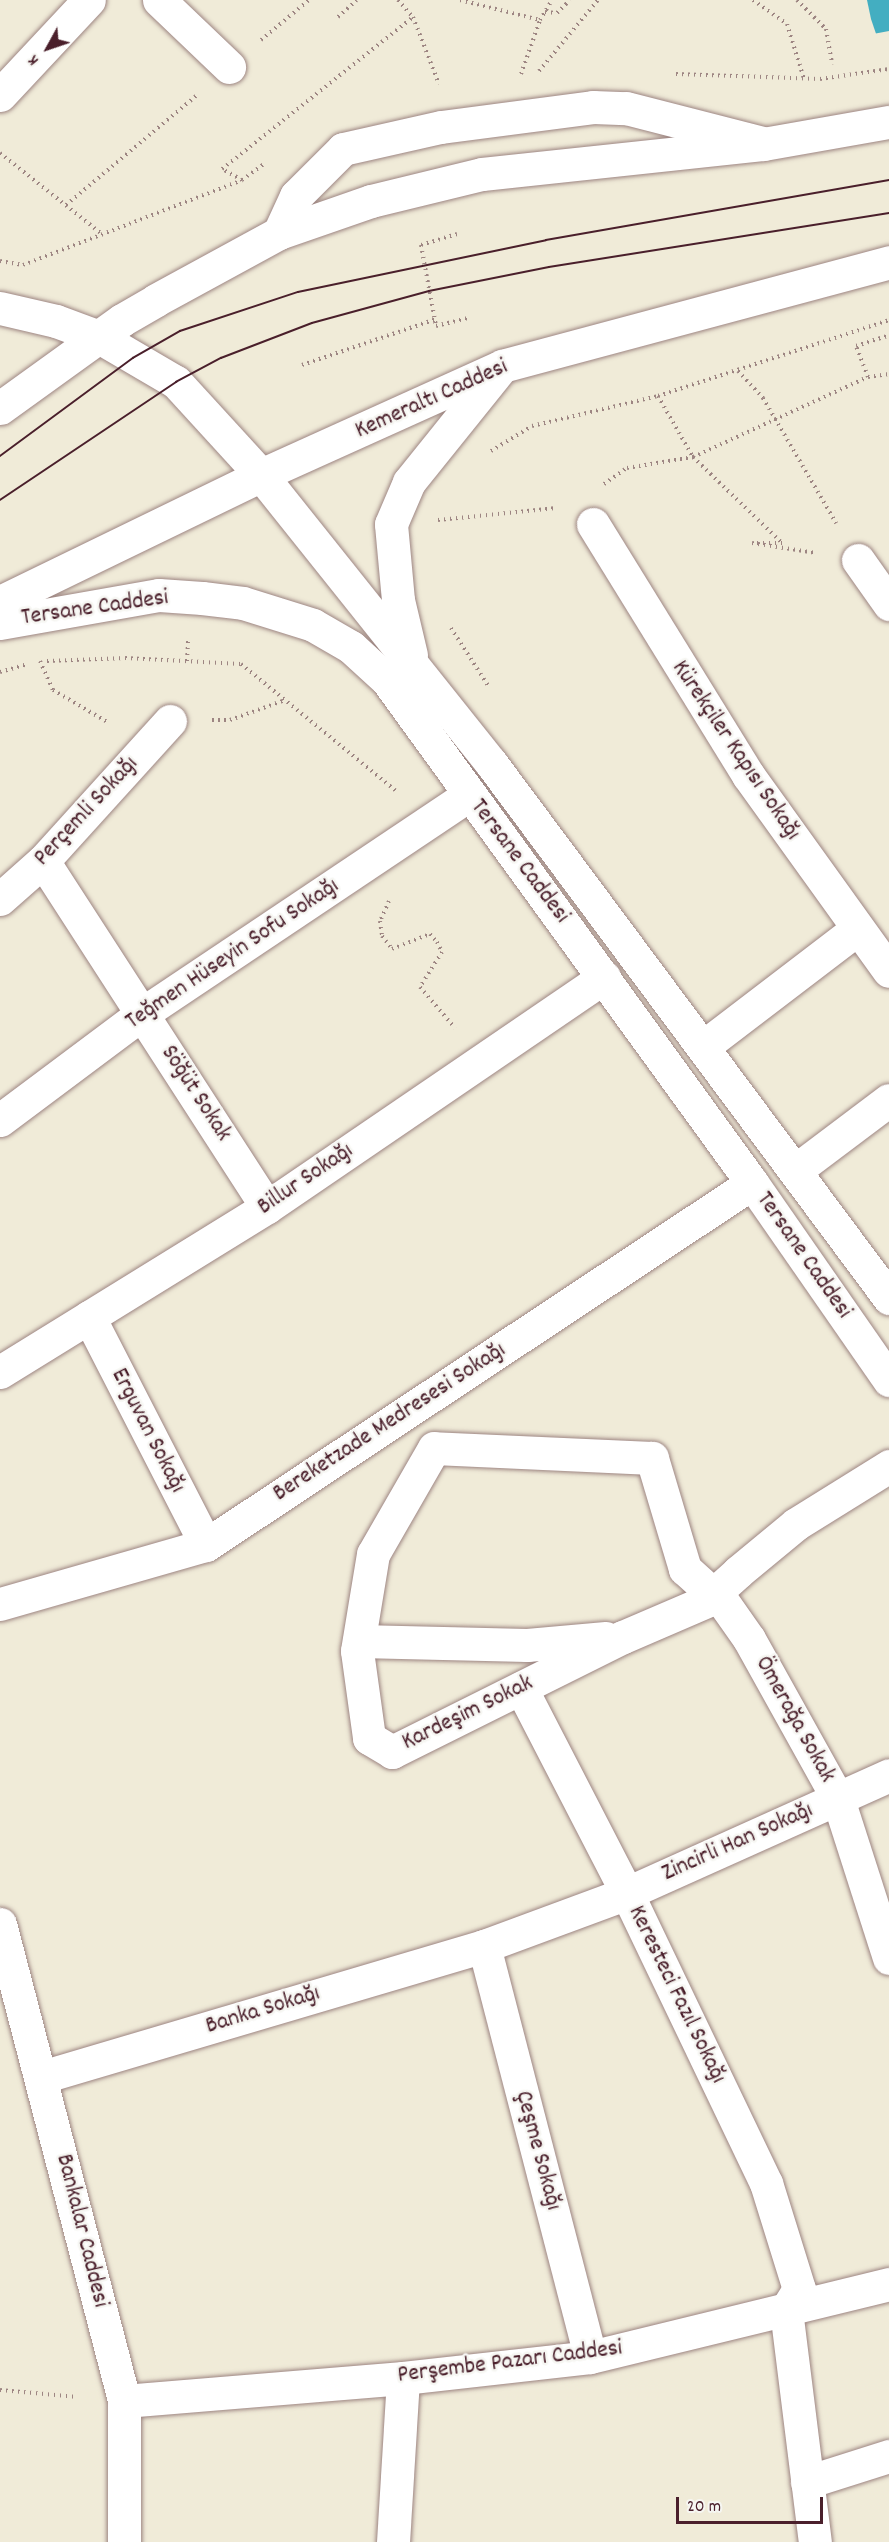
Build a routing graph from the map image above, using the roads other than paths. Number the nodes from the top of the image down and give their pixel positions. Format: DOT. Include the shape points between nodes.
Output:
graph roads {
  1 [pos="89,0"];
  2 [pos="159,0"];
  3 [pos="230,67"];
  4 [pos="0,95"];
  5 [pos="879,123"];
  6 [pos="764,144"];
  7 [pos="279,233"];
  8 [pos="889,262"];
  9 [pos="0,308"];
  10 [pos="99,337"];
  11 [pos="502,366"];
  12 [pos="0,408"];
  13 [pos="261,475"];
  14 [pos="593,524"];
  15 [pos="858,560"];
  16 [pos="0,602"];
  17 [pos="889,604"];
  18 [pos="0,623"];
  19 [pos="412,662"];
  20 [pos="170,721"];
  21 [pos="469,795"];
  22 [pos="43,861"];
  23 [pos="0,898"];
  24 [pos="857,928"];
  25 [pos="889,971"];
  26 [pos="604,977"];
  27 [pos="143,1013"];
  28 [pos="704,1046"];
  29 [pos="889,1100"];
  30 [pos="0,1120"];
  31 [pos="796,1170"];
  32 [pos="752,1183"];
  33 [pos="267,1207"];
  34 [pos="889,1298"];
  35 [pos="89,1317"];
  36 [pos="0,1372"];
  37 [pos="889,1380"];
  38 [pos="434,1448"];
  39 [pos="889,1466"];
  40 [pos="206,1545"];
  41 [pos="716,1595"];
  42 [pos="0,1604"];
  43 [pos="623,1637"];
  44 [pos="359,1641"];
  45 [pos="521,1688"];
  46 [pos="889,1775"];
  47 [pos="838,1799"];
  48 [pos="627,1893"];
  49 [pos="0,1924"];
  50 [pos="484,1946"];
  51 [pos="889,1958"];
  52 [pos="42,2076"];
  53 [pos="889,2284"];
  54 [pos="786,2310"];
  55 [pos="590,2357"];
  56 [pos="403,2378"];
  57 [pos="124,2401"];
  58 [pos="889,2456"];
  59 [pos="807,2482"];
  60 [pos="124,2542"];
  61 [pos="393,2542"];
  62 [pos="815,2542"];
  1 -- 4 [label="street"];
  2 -- 3 [label="street"];
  5 -- 6 [label="street"];
  6 -- 7 [label="street" via="482,174 371,201"];
  6 -- 7 [label="street" via="626,108 593,107 441,127 343,149 296,196"];
  7 -- 10 [label="street" via="130,315"];
  8 -- 11 [label="street, Kemeraltı Caddesi"];
  9 -- 10 [label="street, Tersane Caddesi" via="56,321"];
  10 -- 12 [label="street"];
  10 -- 13 [label="street, Tersane Caddesi" via="176,382"];
  11 -- 13 [label="street, Kemeraltı Caddesi"];
  11 -- 19 [label="street" via="409,482 391,524 398,600"];
  13 -- 16 [label="street, Kemeraltı Caddesi"];
  13 -- 19 [label="street, Tersane Caddesi"];
  14 -- 24 [label="street, Kürekçiler Kapısı Sokağı" via="748,775"];
  15 -- 17 [label="street"];
  18 -- 21 [label="street, Tersane Caddesi" via="159,595 243,603 313,625 351,648 387,680"];
  19 -- 28 [label="street, Tersane Caddesi"];
  20 -- 22 [label="street, Perçemli Sokağı"];
  21 -- 26 [label="street, Tersane Caddesi"];
  21 -- 27 [label="street, Teğmen Hüseyin Sofu Sokağı"];
  22 -- 23 [label="street, Perçemli Sokağı"];
  22 -- 27 [label="street, Söğüt Sokak"];
  24 -- 25 [label="street, Kürekçiler Kapısı Sokağı"];
  24 -- 28 [label="street"];
  26 -- 32 [label="street, Tersane Caddesi"];
  26 -- 33 [label="street, Billur Sokağı"];
  27 -- 30 [label="street, Teğmen Hüseyin Sofu Sokağı"];
  27 -- 33 [label="street, Söğüt Sokak"];
  28 -- 31 [label="street, Tersane Caddesi"];
  29 -- 31 [label="street"];
  31 -- 34 [label="street, Tersane Caddesi"];
  32 -- 37 [label="street, Tersane Caddesi"];
  32 -- 40 [label="street, Bereketzade Medresesi Sokağı"];
  33 -- 35 [label="street, Billur Sokağı"];
  35 -- 36 [label="street, Billur Sokağı"];
  35 -- 40 [label="street, Erguvan Sokağı"];
  38 -- 41 [label="street, Ömerağa Sokak" via="652,1458 685,1569"];
  38 -- 44 [label="street, Kardeşim Sokak" via="373,1554"];
  39 -- 41 [label="street, Kardeşim Sokak" via="796,1524"];
  40 -- 42 [label="street, Bereketzade Medresesi Sokağı"];
  41 -- 43 [label="street, Kardeşim Sokak"];
  41 -- 47 [label="street, Ömerağa Sokak" via="749,1639"];
  43 -- 44 [label="street, Kardeşim Sokak" via="527,1645"];
  43 -- 45 [label="street, Kardeşim Sokak"];
  44 -- 45 [label="street, Kardeşim Sokak" via="369,1738 392,1752"];
  45 -- 48 [label="street, Keresteci Fazıl Sokağı"];
  46 -- 47 [label="street, Zincirli Han Sokağı"];
  47 -- 48 [label="street, Zincirli Han Sokağı"];
  47 -- 51 [label="street, Ömerağa Sokak"];
  48 -- 50 [label="street, Zincirli Han Sokağı"];
  48 -- 54 [label="street, Keresteci Fazıl Sokağı" via="766,2183 799,2289"];
  49 -- 52 [label="street, Bankalar Caddesi"];
  50 -- 52 [label="street, Banka Sokağı"];
  50 -- 55 [label="street, Çeşme Sokağı"];
  52 -- 57 [label="street, Bankalar Caddesi"];
  53 -- 54 [label="street, Perşembe Pazarı Caddesi"];
  54 -- 55 [label="street, Perşembe Pazarı Caddesi"];
  54 -- 59 [label="street"];
  55 -- 56 [label="street, Perşembe Pazarı Caddesi"];
  56 -- 57 [label="street, Perşembe Pazarı Caddesi"];
  56 -- 61 [label="street"];
  57 -- 60 [label="street, Bankalar Caddesi"];
  58 -- 59 [label="street"];
  59 -- 62 [label="street"];
}
